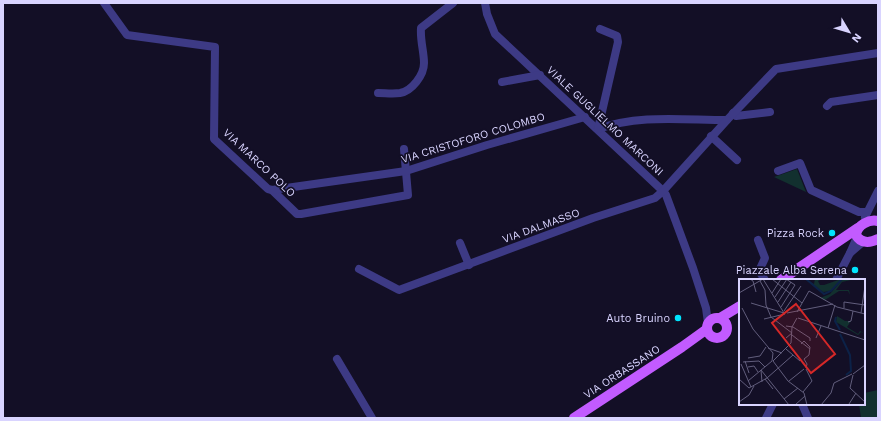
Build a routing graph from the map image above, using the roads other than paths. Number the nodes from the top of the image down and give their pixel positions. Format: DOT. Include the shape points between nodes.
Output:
graph roads {
  1 [pos="104,3"];
  2 [pos="454,3"];
  3 [pos="485,3"];
  4 [pos="600,29"];
  5 [pos="878,53"];
  6 [pos="540,75"];
  7 [pos="502,82"];
  8 [pos="378,93"];
  9 [pos="878,95"];
  10 [pos="827,106"];
  11 [pos="770,112"];
  12 [pos="733,113"];
  13 [pos="585,117"];
  14 [pos="727,120"];
  15 [pos="598,129"];
  16 [pos="711,136"];
  17 [pos="404,149"];
  18 [pos="737,160"];
  19 [pos="406,171"];
  20 [pos="778,171"];
  21 [pos="272,190"];
  22 [pos="663,191"];
  23 [pos="878,191"];
  24 [pos="867,212"];
  25 [pos="877,220"];
  26 [pos="861,232"];
  27 [pos="878,239"];
  28 [pos="758,240"];
  29 [pos="460,243"];
  30 [pos="469,265"];
  31 [pos="359,269"];
  32 [pos="764,279"];
  33 [pos="783,279"];
  34 [pos="837,279"];
  35 [pos="739,307"];
  36 [pos="739,313"];
  37 [pos="715,325"];
  38 [pos="337,359"];
  39 [pos="772,405"];
  40 [pos="802,405"];
  41 [pos="372,418"];
  42 [pos="574,418"];
  43 [pos="766,418"];
  44 [pos="808,418"];
  1 -- 21 [label="street, VIA MARCO POLO" via="128,36 215,47 214,138"];
  2 -- 8 [label="street" via="421,28 424,63 416,82 401,93"];
  3 -- 6 [label="street, VIALE GUGLIELMO MARCONI" via="495,34"];
  4 -- 15 [label="street" via="617,36 618,42"];
  5 -- 12 [label="street, VIA DALMASSO" via="776,69"];
  6 -- 7 [label="street"];
  6 -- 13 [label="street, VIALE GUGLIELMO MARCONI"];
  9 -- 10 [label="street" via="831,102"];
  11 -- 12 [label="street" via="736,116"];
  12 -- 14 [label="street, VIA DALMASSO"];
  13 -- 15 [label="street, VIALE GUGLIELMO MARCONI"];
  13 -- 19 [label="street, VIA CRISTOFORO COLOMBO"];
  14 -- 15 [label="street" via="647,119 613,123"];
  14 -- 16 [label="street, VIA DALMASSO"];
  15 -- 22 [label="street, VIALE GUGLIELMO MARCONI"];
  16 -- 18 [label="street"];
  16 -- 22 [label="street, VIA DALMASSO"];
  17 -- 19 [label="street, VIA MARCO POLO"];
  19 -- 21 [label="street, VIA CRISTOFORO COLOMBO"];
  19 -- 21 [label="street, VIA MARCO POLO" via="408,195 301,214 297,214"];
  20 -- 24 [label="street" via="800,163 811,190 859,212"];
  22 -- 30 [label="street, VIA DALMASSO" via="655,198 593,218"];
  22 -- 37 [label="street, VIALE GUGLIELMO MARCONI"];
  23 -- 24 [label="street"];
  24 -- 25 [label="street"];
  24 -- 26 [label="street"];
  25 -- 26 [label="main road"];
  26 -- 27 [label="main road" via="870,242"];
  26 -- 33 [label="main road" via="840,240"];
  26 -- 34 [label="street"];
  28 -- 32 [label="street" via="765,258 759,271"];
  29 -- 30 [label="street"];
  30 -- 31 [label="street, VIA DALMASSO" via="399,290"];
  35 -- 37 [label="main road, VIA ORBASSANO"];
  36 -- 37 [label="main road, VIA ORBASSANO"];
  37 -- 42 [label="main road, VIA ORBASSANO"];
  38 -- 41 [label="street"];
  39 -- 43 [label="street"];
  40 -- 44 [label="street"];
}
